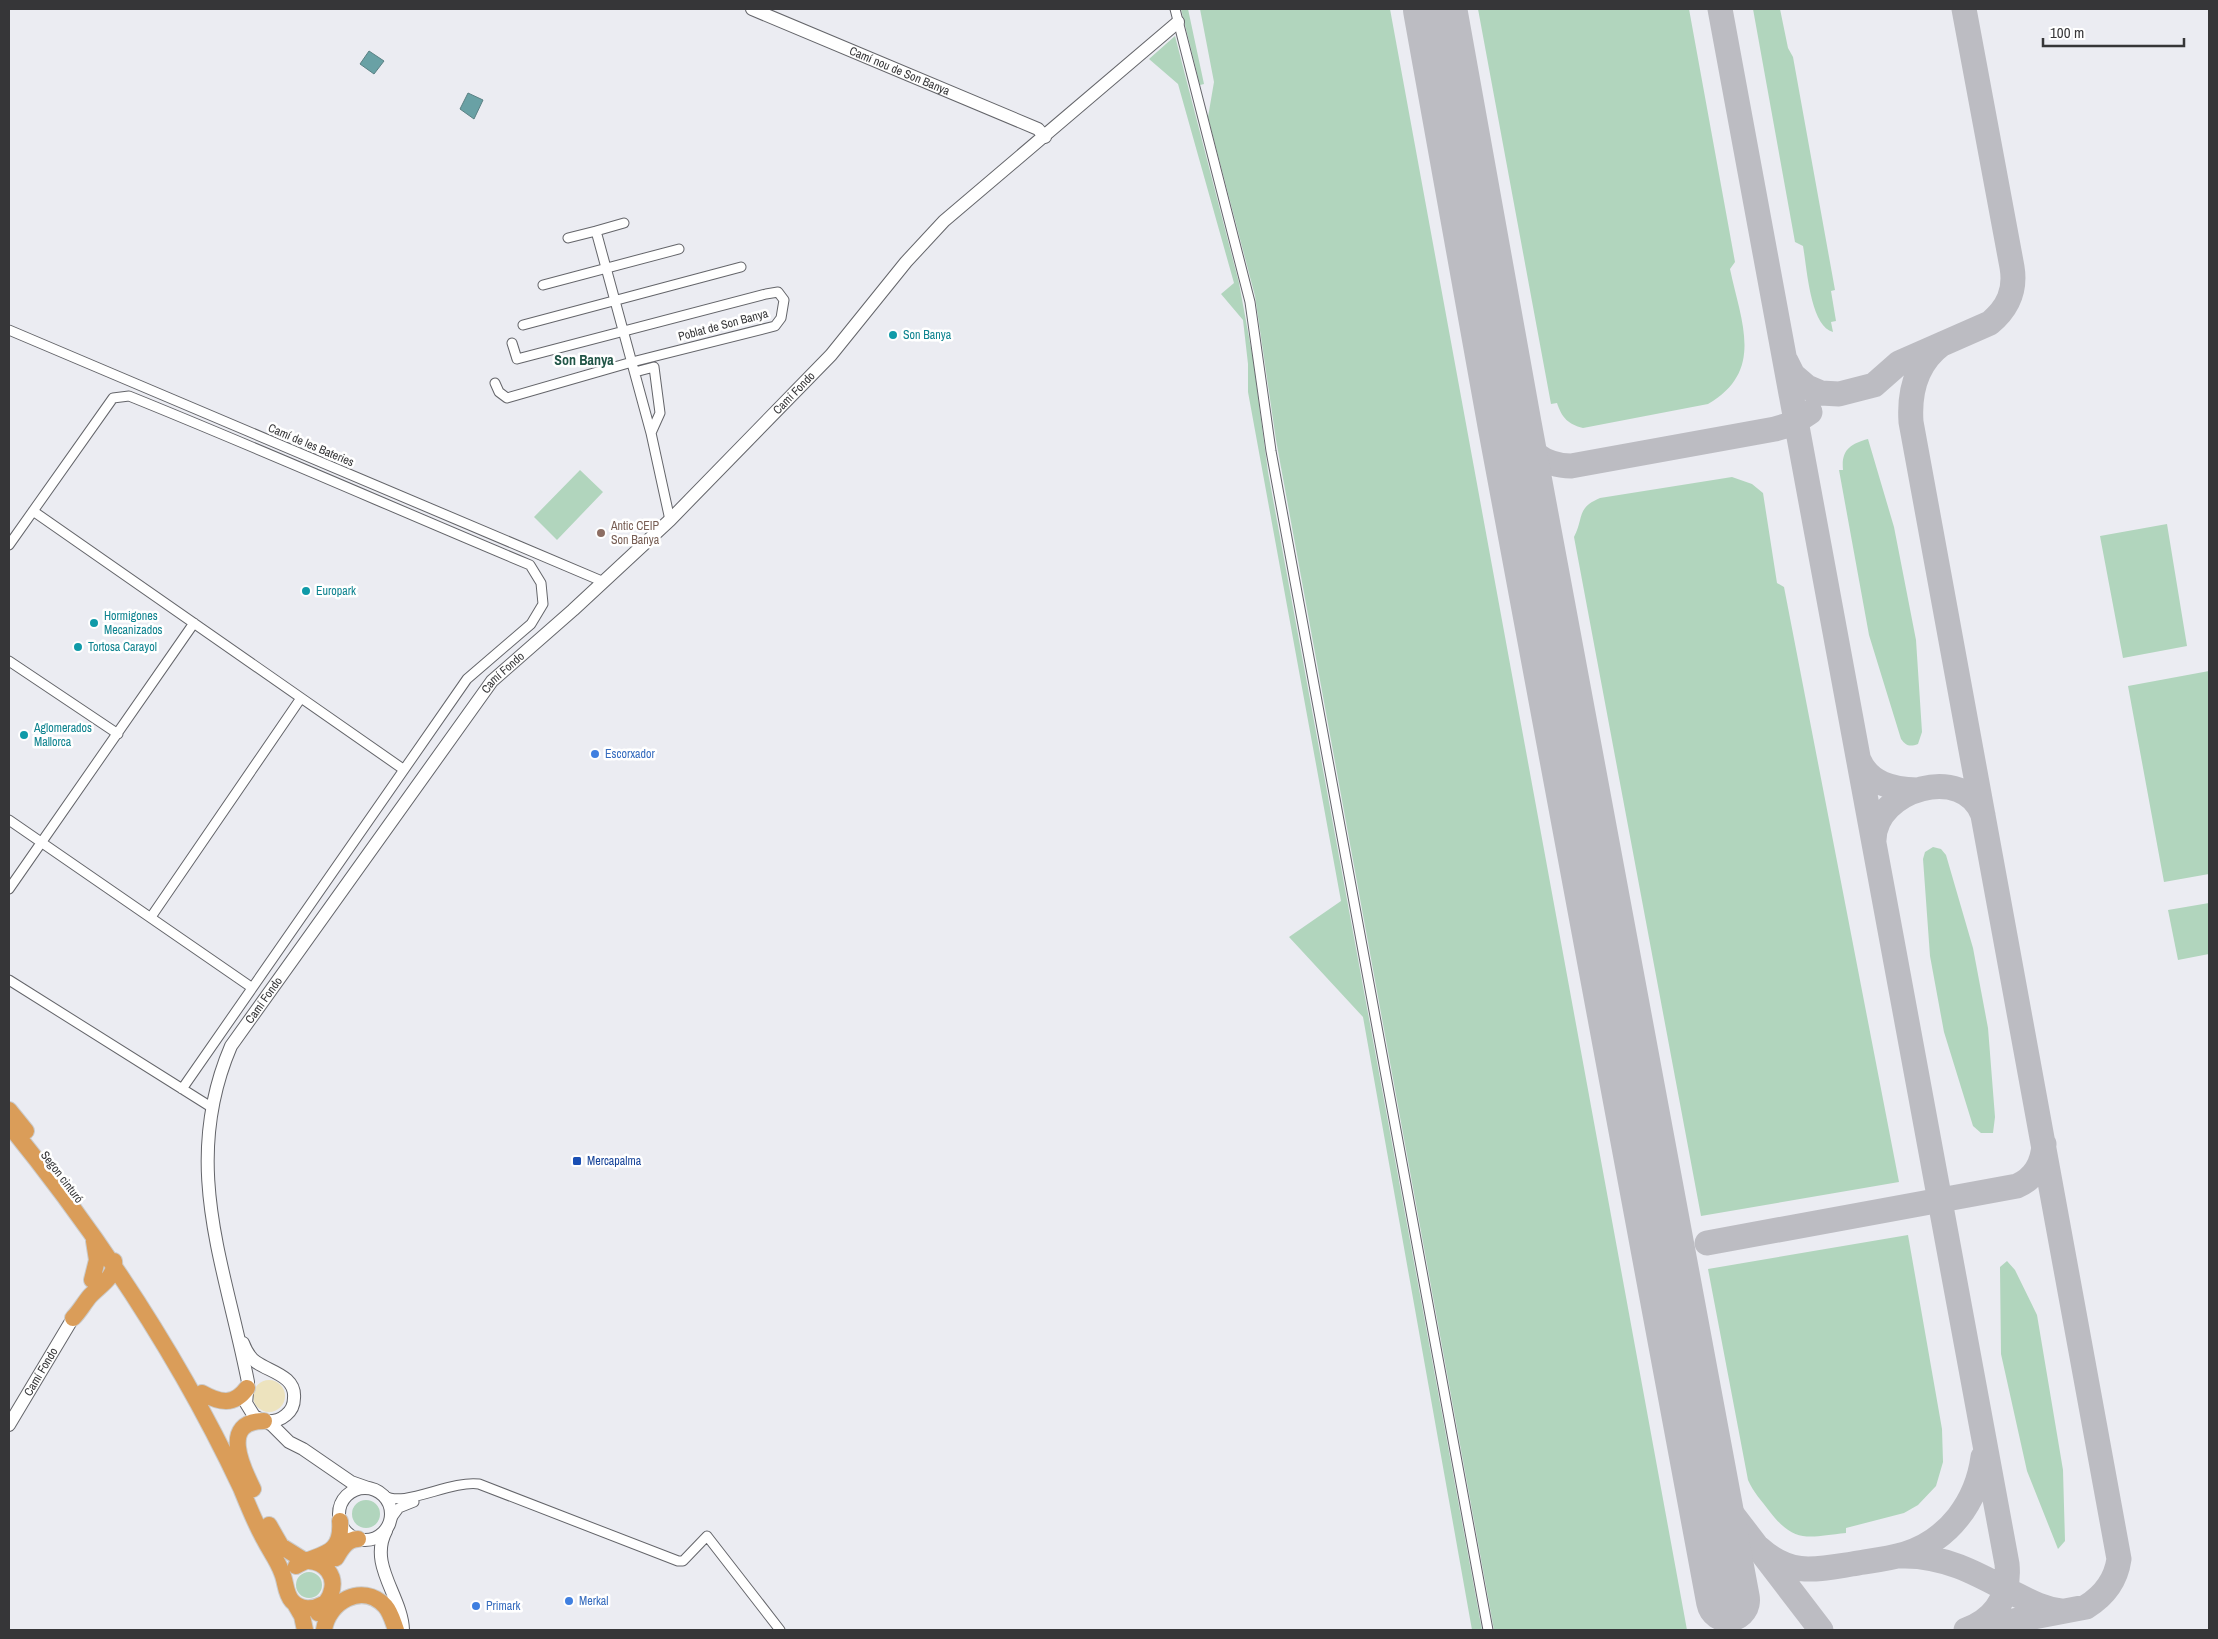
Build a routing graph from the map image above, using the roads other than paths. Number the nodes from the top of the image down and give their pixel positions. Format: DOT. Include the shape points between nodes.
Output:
graph roads {
  1 [pos="752,9"];
  2 [pos="1175,9"];
  3 [pos="1178,22"];
  4 [pos="1045,137"];
  5 [pos="624,223"];
  6 [pos="596,231"];
  7 [pos="568,238"];
  8 [pos="679,249"];
  9 [pos="741,267"];
  10 [pos="607,269"];
  11 [pos="543,285"];
  12 [pos="615,300"];
  13 [pos="523,325"];
  14 [pos="9,330"];
  15 [pos="624,331"];
  16 [pos="512,342"];
  17 [pos="632,362"];
  18 [pos="635,372"];
  19 [pos="495,383"];
  20 [pos="651,433"];
  21 [pos="33,511"];
  22 [pos="670,520"];
  23 [pos="9,545"];
  24 [pos="604,582"];
  25 [pos="194,623"];
  26 [pos="9,661"];
  27 [pos="301,698"];
  28 [pos="118,734"];
  29 [pos="403,769"];
  30 [pos="9,820"];
  31 [pos="42,842"];
  32 [pos="9,890"];
  33 [pos="151,917"];
  34 [pos="9,980"];
  35 [pos="251,987"];
  36 [pos="182,1089"];
  37 [pos="211,1107"];
  38 [pos="12,1118"];
  39 [pos="91,1234"];
  40 [pos="118,1274"];
  41 [pos="94,1286"];
  42 [pos="73,1318"];
  43 [pos="238,1333"];
  44 [pos="171,1348"];
  45 [pos="279,1374"];
  46 [pos="247,1388"];
  47 [pos="202,1393"];
  48 [pos="290,1410"];
  49 [pos="264,1421"];
  50 [pos="9,1425"];
  51 [pos="303,1448"];
  52 [pos="328,1466"];
  53 [pos="246,1475"];
  54 [pos="368,1488"];
  55 [pos="431,1492"];
  56 [pos="384,1495"];
  57 [pos="340,1515"];
  58 [pos="391,1519"];
  59 [pos="386,1531"];
  60 [pos="359,1539"];
  61 [pos="307,1561"];
  62 [pos="332,1580"];
  63 [pos="286,1584"];
  64 [pos="295,1604"];
  65 [pos="323,1604"];
  66 [pos="305,1630"];
  67 [pos="315,1630"];
  68 [pos="324,1630"];
  69 [pos="398,1630"];
  70 [pos="404,1630"];
  71 [pos="780,1630"];
  72 [pos="1488,1630"];
  1 -- 4 [label="street, Camí nou de Son Banya" via="1038,129"];
  2 -- 3 [label="street"];
  3 -- 4 [label="street, Camí Fondo"];
  3 -- 72 [label="street" via="1250,302 1271,451"];
  4 -- 22 [label="street, Camí Fondo" via="944,221 906,262 831,355"];
  5 -- 6 [label="street"];
  6 -- 7 [label="street"];
  6 -- 10 [label="street"];
  8 -- 10 [label="street"];
  9 -- 12 [label="street"];
  10 -- 11 [label="street"];
  10 -- 12 [label="street"];
  12 -- 13 [label="street"];
  12 -- 15 [label="street"];
  14 -- 24 [label="street, Camí de les Bateries"];
  15 -- 16 [label="street, Poblat de Son Banya" via="517,359"];
  15 -- 17 [label="street"];
  15 -- 17 [label="street, Poblat de Son Banya" via="766,294 778,292 784,300 782,318 774,326"];
  17 -- 18 [label="street"];
  17 -- 19 [label="street, Poblat de Son Banya" via="507,398"];
  18 -- 20 [label="street"];
  18 -- 20 [label="street" via="654,367 660,413"];
  20 -- 22 [label="street"];
  21 -- 23 [label="street"];
  21 -- 25 [label="street"];
  21 -- 29 [label="street" via="113,398 129,396 530,565 541,583 543,604 531,624 467,679"];
  22 -- 24 [label="street, Camí Fondo"];
  24 -- 37 [label="street, Camí Fondo" via="492,682 231,1046 218,1076"];
  25 -- 27 [label="street"];
  25 -- 28 [label="street"];
  26 -- 28 [label="street"];
  27 -- 29 [label="street"];
  27 -- 33 [label="street"];
  28 -- 31 [label="street"];
  29 -- 35 [label="street"];
  30 -- 31 [label="street"];
  31 -- 32 [label="street"];
  31 -- 33 [label="street"];
  33 -- 35 [label="street"];
  34 -- 36 [label="street"];
  35 -- 36 [label="street"];
  36 -- 37 [label="street"];
  37 -- 43 [label="street, Camí Fondo" via="207,1166 210,1210"];
  38 -- 39 [label="highway, Segon cinturó"];
  38 -- 40 [label="highway" via="113,1258"];
  38 -- 44 [label="highway, Segon cinturó" via="77,1196 112,1247"];
  39 -- 40 [label="highway, Segon cinturó"];
  39 -- 41 [label="highway" via="97,1254"];
  40 -- 41 [label="highway" via="101,1271"];
  40 -- 44 [label="highway"];
  41 -- 42 [label="highway" via="77,1306"];
  41 -- 44 [label="highway" via="123,1294 148,1330"];
  42 -- 50 [label="street, Camí Fondo"];
  43 -- 45 [label="street" via="251,1358"];
  43 -- 46 [label="street"];
  44 -- 47 [label="highway"];
  44 -- 63 [label="highway"];
  45 -- 46 [label="street" via="258,1375"];
  45 -- 48 [label="street" via="289,1382 294,1394"];
  46 -- 47 [label="highway" via="230,1402 216,1401"];
  46 -- 49 [label="street" via="247,1407"];
  47 -- 53 [label="highway"];
  48 -- 49 [label="street" via="280,1420"];
  48 -- 51 [label="street" via="288,1427"];
  49 -- 51 [label="street" via="275,1427 288,1442"];
  49 -- 53 [label="highway" via="248,1425 238,1437 237,1446"];
  51 -- 52 [label="street"];
  52 -- 54 [label="street"];
  52 -- 57 [label="street" via="340,1488"];
  53 -- 61 [label="highway" via="281,1546"];
  54 -- 56 [label="street"];
  54 -- 57 [label="street" via="352,1491 343,1500"];
  55 -- 56 [label="street" via="399,1500"];
  55 -- 58 [label="street" via="400,1508"];
  55 -- 71 [label="street" via="459,1484 487,1486 678,1561 683,1561 707,1536"];
  56 -- 58 [label="street" via="390,1506"];
  57 -- 60 [label="street" via="347,1533"];
  57 -- 61 [label="highway" via="339,1534 332,1549"];
  58 -- 59 [label="street"];
  59 -- 60 [label="street" via="375,1538"];
  59 -- 70 [label="street" via="380,1544 380,1560 398,1603"];
  60 -- 62 [label="highway" via="351,1540 340,1550"];
  60 -- 69 [label="street" via="368,1545 376,1570 390,1596"];
  61 -- 62 [label="highway" via="324,1566"];
  61 -- 63 [label="highway" via="291,1570"];
  62 -- 65 [label="highway" via="330,1595"];
  63 -- 64 [label="highway" via="288,1595"];
  64 -- 65 [label="highway" via="309,1608"];
  64 -- 66 [label="highway"];
  65 -- 67 [label="highway"];
  68 -- 69 [label="highway" via="326,1620 336,1606 358,1595 372,1598 384,1606"];
}
